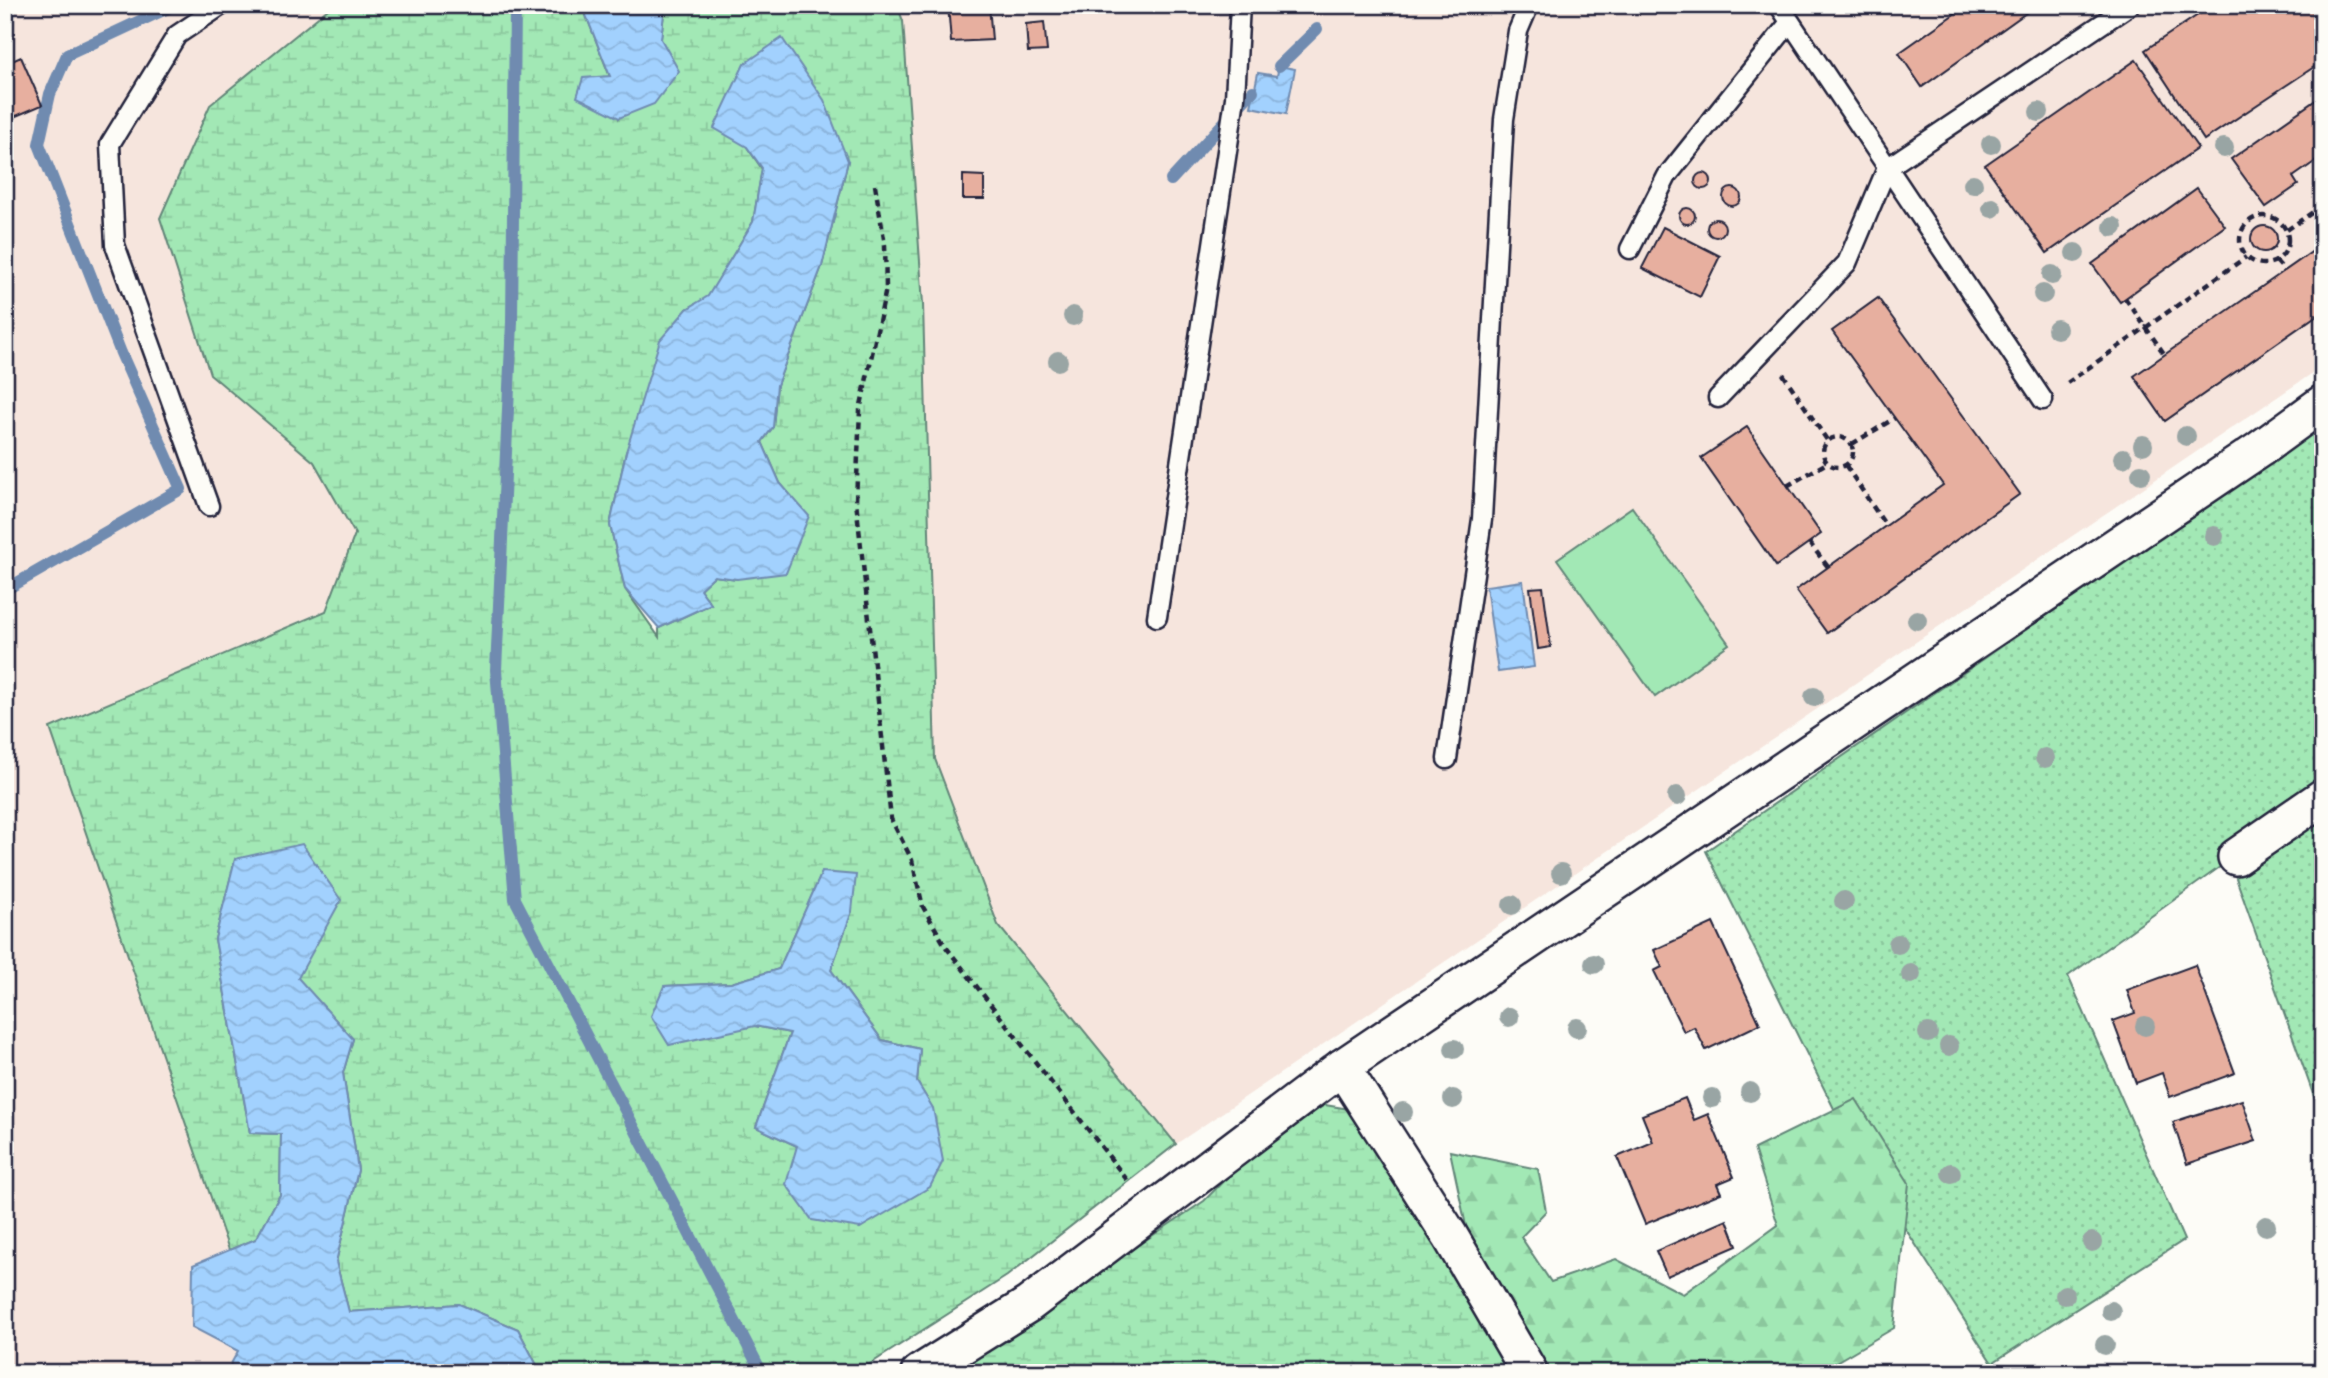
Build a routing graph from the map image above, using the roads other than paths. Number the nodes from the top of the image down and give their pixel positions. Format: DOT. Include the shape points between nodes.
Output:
graph roads {
  1 [pos="222,5"];
  2 [pos="1240,5"];
  3 [pos="1529,5"];
  4 [pos="2130,5"];
  5 [pos="1786,11"];
  6 [pos="1887,168"];
  7 [pos="1630,249"];
  8 [pos="1718,398"];
  9 [pos="2043,400"];
  10 [pos="2323,403"];
  11 [pos="209,506"];
  12 [pos="1157,617"];
  13 [pos="1447,759"];
  14 [pos="2323,797"];
  15 [pos="2236,857"];
  16 [pos="1342,1067"];
  17 [pos="919,1373"];
  18 [pos="1530,1373"];
  1 -- 11 [label="lane" via="177,35 110,144 116,245"];
  2 -- 12 [label="lane" via="1234,98"];
  3 -- 13 [label="lane" via="1518,31 1504,119 1482,519"];
  4 -- 6 [label="lane"];
  5 -- 6 [label="lane"];
  5 -- 7 [label="lane" via="1667,176"];
  6 -- 8 [label="lane" via="1847,263"];
  6 -- 9 [label="lane"];
  10 -- 16 [label="street"];
  14 -- 15 [label="street"];
  16 -- 17 [label="street" via="1029,1304"];
  16 -- 18 [label="street" via="1450,1236"];
}
